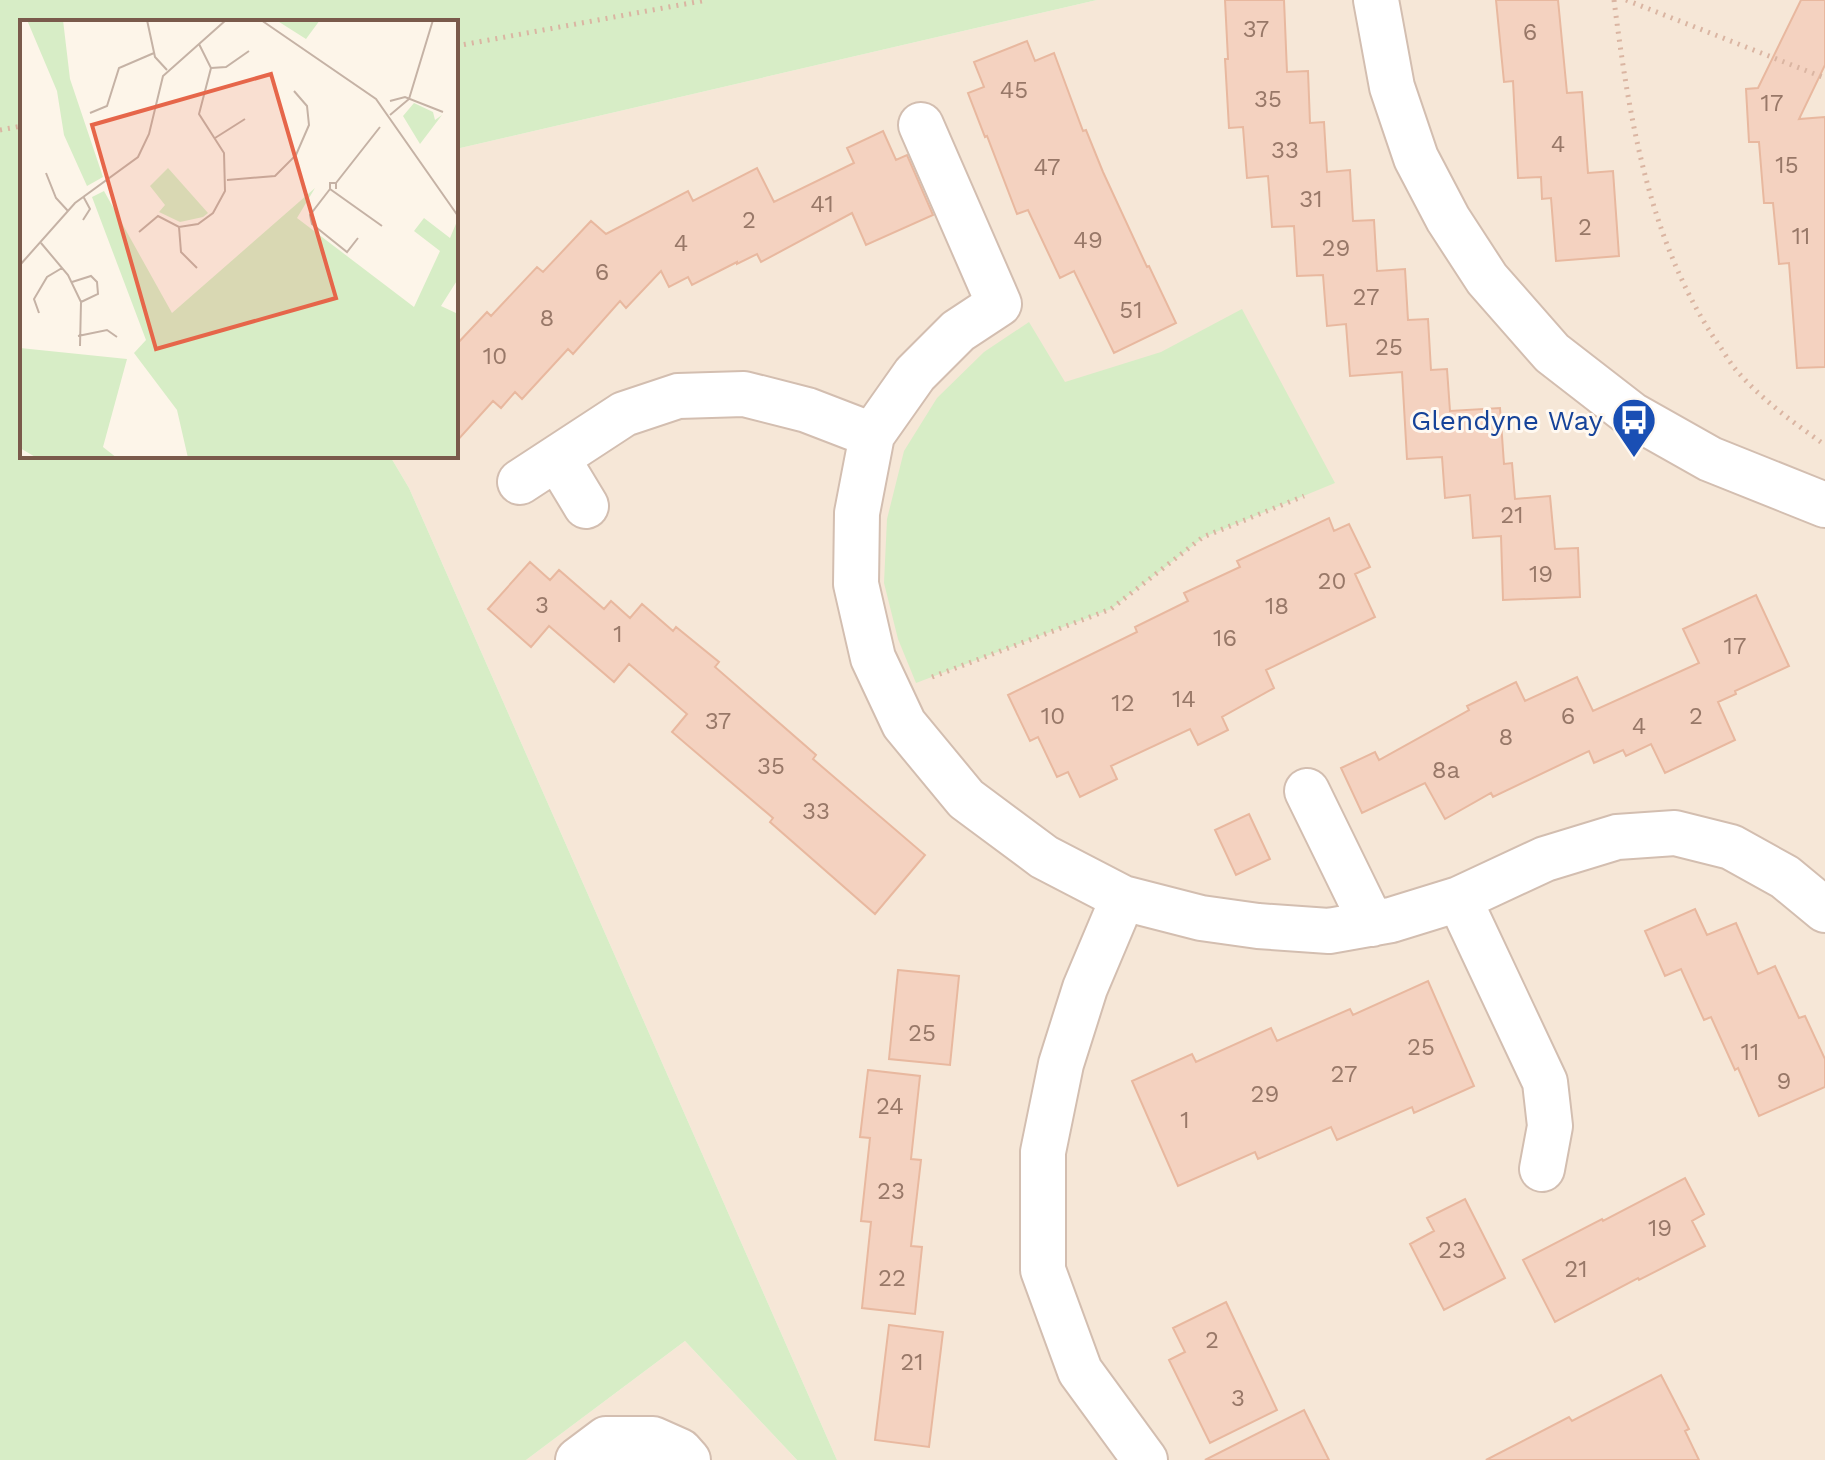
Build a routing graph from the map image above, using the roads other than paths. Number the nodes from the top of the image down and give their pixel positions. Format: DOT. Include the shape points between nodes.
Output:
graph roads {
  1 [pos="1376,0"];
  2 [pos="921,125"];
  3 [pos="872,435"];
  4 [pos="557,458"];
  5 [pos="520,482"];
  6 [pos="1825,505"];
  7 [pos="586,506"];
  8 [pos="1307,791"];
  9 [pos="1123,898"];
  10 [pos="1459,899"];
  11 [pos="1825,910"];
  12 [pos="1372,924"];
  13 [pos="1542,1169"];
  14 [pos="578,1460"];
  15 [pos="688,1460"];
  16 [pos="1145,1460"];
  1 -- 6 [label="street" via="1392,87 1416,158 1487,279 1552,353 1632,415 1710,459"];
  2 -- 3 [label="street" via="999,304 958,331 915,374"];
  3 -- 4 [label="street" via="744,394 678,396 624,414"];
  3 -- 9 [label="street" via="857,513 856,584 873,658 904,724 966,799 1044,857"];
  4 -- 5 [label="street"];
  4 -- 7 [label="street"];
  8 -- 12 [label="street"];
  9 -- 12 [label="street" via="1258,926 1329,931"];
  9 -- 16 [label="street" via="1085,988 1061,1064 1043,1152 1043,1270 1080,1371"];
  10 -- 11 [label="street" via="1545,859 1617,837 1675,833 1731,847 1785,877"];
  10 -- 12 [label="street"];
  10 -- 13 [label="street" via="1545,1082 1550,1126"];
  14 -- 15 [label="street" via="606,1439 653,1439"];
}
